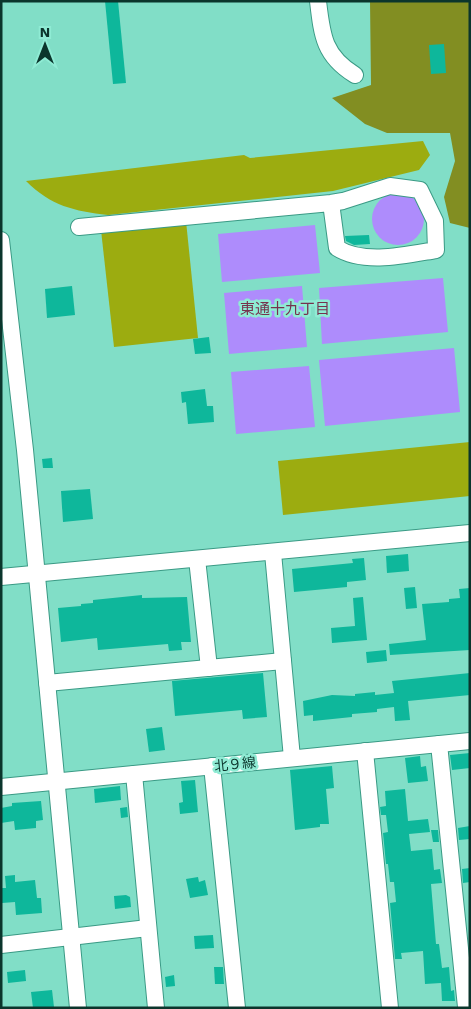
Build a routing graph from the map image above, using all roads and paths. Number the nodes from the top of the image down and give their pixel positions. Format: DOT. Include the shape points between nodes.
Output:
graph roads {
  1 [pos="318,1"];
  2 [pos="355,75"];
  3 [pos="331,202"];
  4 [pos="79,228"];
  5 [pos="1,240"];
  6 [pos="6,334"];
  7 [pos="470,533"];
  8 [pos="273,553"];
  9 [pos="197,559"];
  10 [pos="37,574"];
  11 [pos="1,578"];
  12 [pos="283,661"];
  13 [pos="208,668"];
  14 [pos="47,683"];
  15 [pos="470,741"];
  16 [pos="439,744"];
  17 [pos="365,751"];
  18 [pos="292,758"];
  19 [pos="212,766"];
  20 [pos="134,774"];
  21 [pos="57,782"];
  22 [pos="1,787"];
  23 [pos="148,928"];
  24 [pos="72,937"];
  25 [pos="1,945"];
  26 [pos="464,1007"];
  27 [pos="78,1008"];
  28 [pos="156,1008"];
  29 [pos="237,1008"];
  30 [pos="390,1008"];
  1 -- 2 [label="street" via="325,46 339,66"];
  3 -- 3 [label="street" via="390,186 420,190 435,221 436,250 400,256 349,256 337,248"];
  3 -- 4 [label="street"];
  5 -- 6 [label="street"];
  6 -- 10 [label="street"];
  7 -- 8 [label="street"];
  8 -- 9 [label="street"];
  8 -- 12 [label="street"];
  9 -- 10 [label="street"];
  9 -- 13 [label="street"];
  10 -- 11 [label="street"];
  10 -- 14 [label="street"];
  12 -- 13 [label="street"];
  12 -- 18 [label="street"];
  13 -- 14 [label="street"];
  14 -- 21 [label="street"];
  15 -- 16 [label="street, 北９線"];
  16 -- 17 [label="street, 北９線"];
  16 -- 26 [label="street"];
  17 -- 18 [label="street, 北９線"];
  17 -- 30 [label="street"];
  18 -- 19 [label="street, 北９線"];
  19 -- 20 [label="street, 北９線"];
  19 -- 29 [label="street"];
  20 -- 21 [label="street, 北９線"];
  20 -- 23 [label="street"];
  21 -- 22 [label="street, 北９線"];
  21 -- 24 [label="street"];
  23 -- 24 [label="street"];
  23 -- 28 [label="street"];
  24 -- 25 [label="street"];
  24 -- 27 [label="street"];
}
